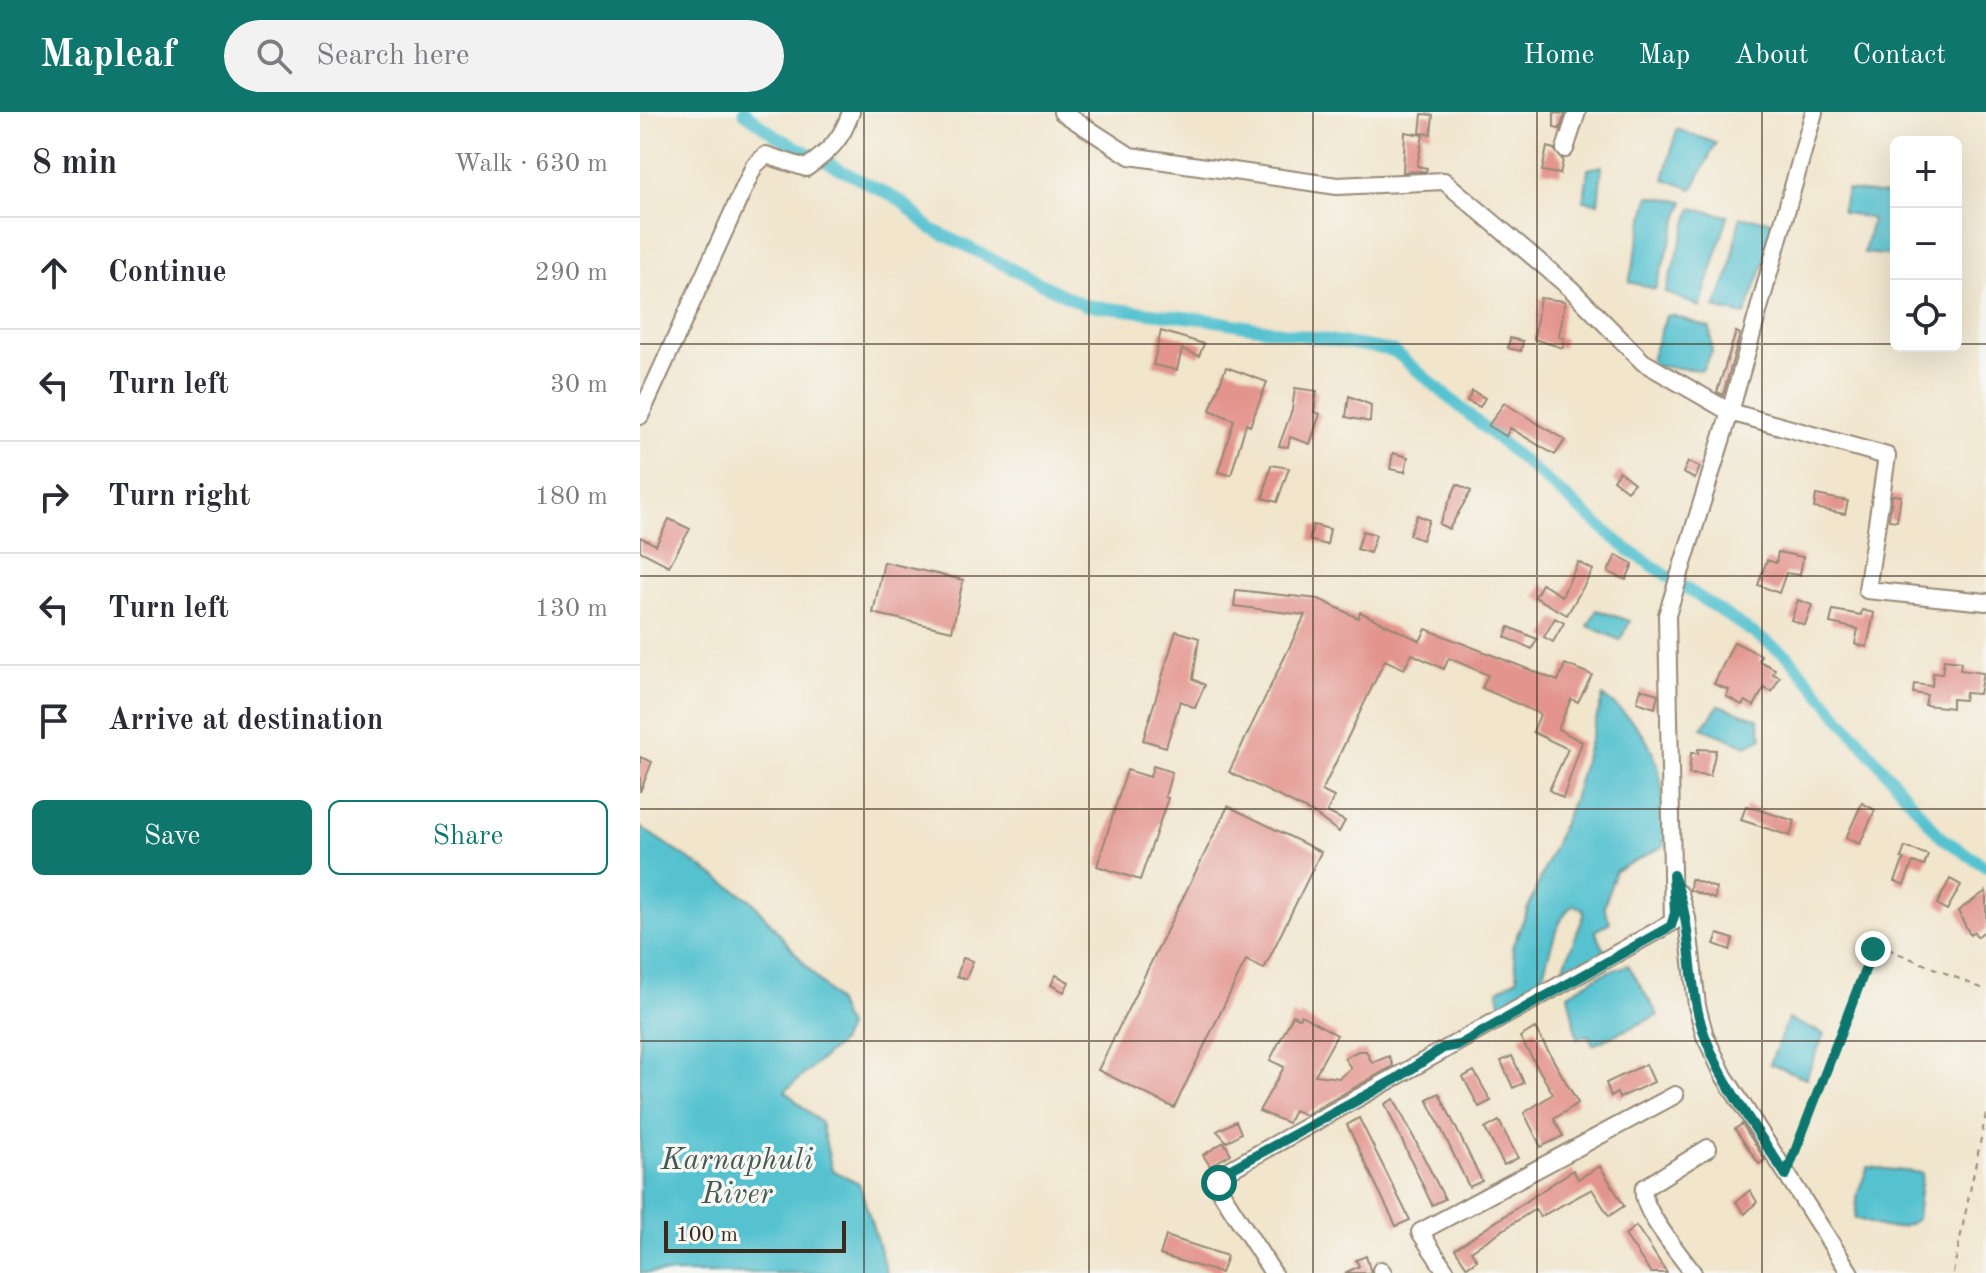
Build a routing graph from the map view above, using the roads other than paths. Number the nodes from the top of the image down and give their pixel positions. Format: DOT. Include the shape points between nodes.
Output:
graph roads {
  1 [pos="851,112"];
  2 [pos="1062,112"];
  3 [pos="1577,112"];
  4 [pos="1814,112"];
  5 [pos="1565,149"];
  6 [pos="1730,412"];
  7 [pos="640,416"];
  8 [pos="1986,602"];
  9 [pos="1673,875"];
  10 [pos="1675,1095"];
  11 [pos="1708,1148"];
  12 [pos="1273,1273"];
  13 [pos="1447,1273"];
  14 [pos="1693,1273"];
  15 [pos="1850,1273"];
  1 -- 7 [label="street" via="831,151 806,168 766,155 754,166"];
  2 -- 6 [label="street" via="1130,156 1337,186 1444,181 1570,288 1643,362"];
  3 -- 5 [label="street"];
  4 -- 6 [label="street"];
  6 -- 8 [label="street" via="1887,456 1867,590"];
  6 -- 9 [label="street" via="1667,615"];
  9 -- 12 [label="street" via="1671,926 1222,1174 1221,1192"];
  9 -- 15 [label="street" via="1687,918 1705,1036 1724,1076"];
  10 -- 13 [label="street" via="1420,1232"];
  11 -- 14 [label="street" via="1644,1188 1643,1194 1648,1210"];
}
